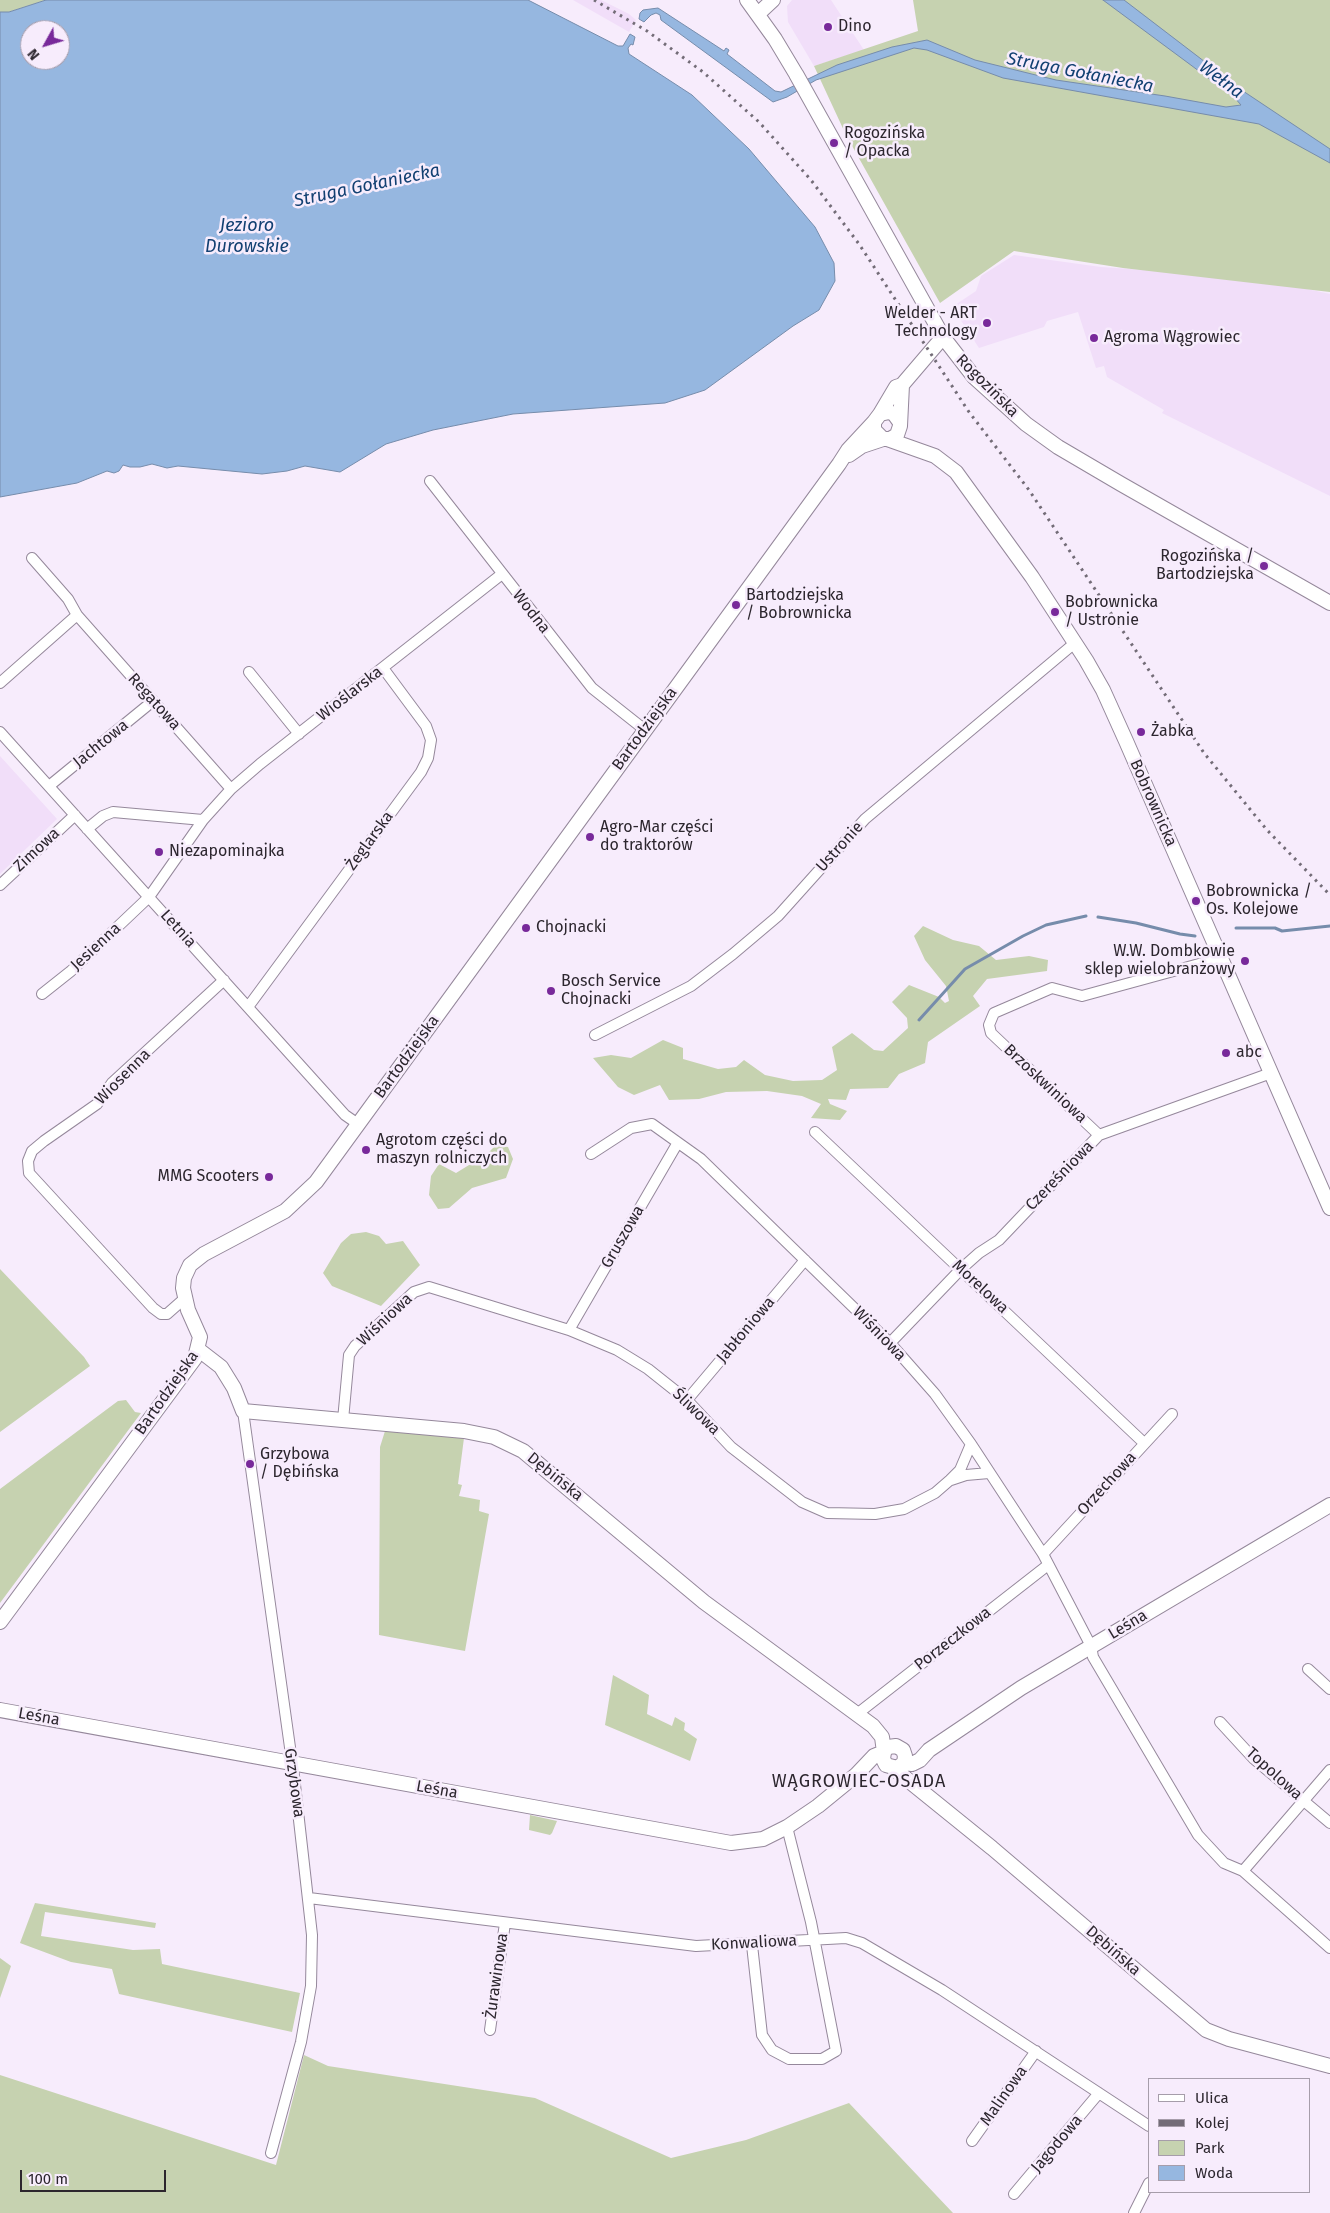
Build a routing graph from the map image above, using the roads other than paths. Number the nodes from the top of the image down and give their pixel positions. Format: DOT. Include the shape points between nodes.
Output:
graph roads {
  1 [pos="747,0"];
  2 [pos="773,0"];
  3 [pos="758,14"];
  4 [pos="942,338"];
  5 [pos="902,384"];
  6 [pos="877,418"];
  7 [pos="900,426"];
  8 [pos="885,439"];
  9 [pos="909,446"];
  10 [pos="839,464"];
  11 [pos="430,482"];
  12 [pos="32,558"];
  13 [pos="502,574"];
  14 [pos="1330,603"];
  15 [pos="77,616"];
  16 [pos="1076,642"];
  17 [pos="383,668"];
  18 [pos="249,672"];
  19 [pos="0,683"];
  20 [pos="153,701"];
  21 [pos="645,730"];
  22 [pos="0,732"];
  23 [pos="300,734"];
  24 [pos="49,786"];
  25 [pos="231,789"];
  26 [pos="75,815"];
  27 [pos="203,820"];
  28 [pos="87,829"];
  29 [pos="0,885"];
  30 [pos="149,897"];
  31 [pos="1221,958"];
  32 [pos="224,980"];
  33 [pos="42,994"];
  34 [pos="248,1007"];
  35 [pos="595,1035"];
  36 [pos="1271,1074"];
  37 [pos="358,1124"];
  38 [pos="815,1132"];
  39 [pos="1099,1135"];
  40 [pos="677,1144"];
  41 [pos="591,1154"];
  42 [pos="1330,1208"];
  43 [pos="805,1260"];
  44 [pos="960,1269"];
  45 [pos="429,1287"];
  46 [pos="184,1299"];
  47 [pos="569,1330"];
  48 [pos="890,1343"];
  49 [pos="199,1350"];
  50 [pos="687,1400"];
  51 [pos="243,1412"];
  52 [pos="1172,1414"];
  53 [pos="343,1420"];
  54 [pos="1144,1443"];
  55 [pos="971,1444"];
  56 [pos="989,1473"];
  57 [pos="950,1480"];
  58 [pos="1330,1505"];
  59 [pos="1043,1554"];
  60 [pos="1048,1565"];
  61 [pos="0,1622"];
  62 [pos="1091,1646"];
  63 [pos="1308,1669"];
  64 [pos="1330,1689"];
  65 [pos="0,1710"];
  66 [pos="857,1714"];
  67 [pos="1220,1722"];
  68 [pos="895,1758"];
  69 [pos="292,1763"];
  70 [pos="1330,1770"];
  71 [pos="1304,1801"];
  72 [pos="1330,1823"];
  73 [pos="788,1827"];
  74 [pos="1243,1871"];
  75 [pos="309,1898"];
  76 [pos="505,1922"];
  77 [pos="814,1940"];
  78 [pos="752,1945"];
  79 [pos="1330,1948"];
  80 [pos="490,2030"];
  81 [pos="1036,2051"];
  82 [pos="1330,2066"];
  83 [pos="1099,2093"];
  84 [pos="1148,2125"];
  85 [pos="972,2141"];
  86 [pos="271,2153"];
  87 [pos="1148,2185"];
  88 [pos="1014,2194"];
  89 [pos="1134,2213"];
  1 -- 3 [label="street, Rogozińska"];
  2 -- 3 [label="street"];
  3 -- 4 [label="street, Rogozińska" via="796,74"];
  4 -- 5 [label="street, Bartodziejska"];
  4 -- 14 [label="street, Rogozińska" via="986,389 1050,441 1107,477"];
  5 -- 6 [label="street, Bartodziejska"];
  5 -- 7 [label="street"];
  6 -- 7 [label="street" via="885,412 894,414"];
  6 -- 8 [label="street" via="876,434"];
  6 -- 10 [label="street, Bartodziejska"];
  7 -- 8 [label="street" via="893,437"];
  7 -- 9 [label="street"];
  8 -- 9 [label="street, Bobrownicka"];
  8 -- 10 [label="street, Bartodziejska" via="856,450"];
  9 -- 16 [label="street, Bobrownicka" via="940,458 959,475"];
  10 -- 21 [label="street, Bartodziejska"];
  11 -- 13 [label="street, Wodna"];
  12 -- 15 [label="street, Regatowa" via="68,599"];
  13 -- 17 [label="street, Wioślarska"];
  13 -- 21 [label="street, Wodna" via="592,688"];
  15 -- 19 [label="street"];
  15 -- 20 [label="street, Regatowa"];
  16 -- 31 [label="street, Bobrownicka" via="1107,699"];
  16 -- 35 [label="street, Ustronie" via="864,819 778,916 734,954 691,986"];
  17 -- 23 [label="street, Wioślarska"];
  17 -- 34 [label="street, Żeglarska" via="426,726 431,740 428,758 421,772"];
  18 -- 23 [label="street"];
  20 -- 24 [label="street, Jachtowa"];
  20 -- 25 [label="street, Regatowa"];
  21 -- 37 [label="street, Bartodziejska"];
  22 -- 24 [label="street, Letnia"];
  23 -- 25 [label="street, Wioślarska"];
  24 -- 26 [label="street, Letnia"];
  25 -- 27 [label="street, Wioślarska"];
  26 -- 28 [label="street, Letnia"];
  26 -- 29 [label="street, Zimowa"];
  27 -- 28 [label="street" via="113,812"];
  27 -- 30 [label="street, Wioślarska"];
  28 -- 30 [label="street, Letnia"];
  30 -- 32 [label="street, Letnia"];
  30 -- 33 [label="street, Jesienna"];
  31 -- 36 [label="street, Bobrownicka"];
  31 -- 39 [label="street, Brzoskwiniowa" via="1082,996 1052,988 994,1013 989,1025 991,1033"];
  32 -- 34 [label="street, Letnia"];
  32 -- 46 [label="street, Wiosenna" via="112,1084 97,1104 32,1151 28,1161 29,1173 153,1308 167,1314"];
  34 -- 37 [label="street, Letnia" via="345,1114"];
  36 -- 39 [label="street, Czereśniowa"];
  36 -- 42 [label="street, Bobrownicka"];
  37 -- 46 [label="street, Bartodziejska" via="316,1182 292,1206 193,1262 184,1278"];
  38 -- 44 [label="street, Morelowa"];
  39 -- 44 [label="street, Czereśniowa" via="999,1240"];
  40 -- 41 [label="street, Wiśniowa" via="652,1124 631,1128"];
  40 -- 43 [label="street, Wiśniowa" via="701,1159"];
  40 -- 47 [label="street, Gruszowa"];
  43 -- 48 [label="street, Wiśniowa"];
  43 -- 50 [label="street, Jabłoniowa"];
  44 -- 48 [label="street, Czereśniowa"];
  44 -- 54 [label="street, Morelowa"];
  45 -- 47 [label="street, Śliwowa"];
  45 -- 53 [label="street, Wiśniowa" via="414,1292 355,1346 350,1355"];
  46 -- 49 [label="street, Bartodziejska" via="200,1337"];
  47 -- 50 [label="street, Śliwowa" via="617,1350 648,1369"];
  48 -- 55 [label="street, Wiśniowa" via="935,1394"];
  49 -- 51 [label="street" via="221,1367"];
  49 -- 61 [label="street, Bartodziejska"];
  50 -- 57 [label="street, Śliwowa" via="732,1447 802,1502 827,1513 875,1514 904,1509 935,1493"];
  51 -- 53 [label="street, Dębińska"];
  51 -- 69 [label="street, Grzybowa"];
  52 -- 54 [label="street, Orzechowa"];
  53 -- 66 [label="street, Dębińska" via="464,1431 494,1437 517,1447 704,1602"];
  54 -- 59 [label="street, Orzechowa"];
  55 -- 56 [label="street, Wiśniowa"];
  55 -- 57 [label="street, Śliwowa" via="960,1470"];
  56 -- 57 [label="street, Śliwowa"];
  56 -- 59 [label="street, Wiśniowa"];
  58 -- 62 [label="street, Leśna"];
  59 -- 60 [label="street, Wiśniowa"];
  60 -- 62 [label="street, Wiśniowa"];
  60 -- 66 [label="street, Porzeczkowa"];
  62 -- 68 [label="street, Leśna" via="1005,1698 929,1750"];
  62 -- 74 [label="street, Wiśniowa" via="1094,1657 1198,1835 1224,1863"];
  63 -- 64 [label="street"];
  65 -- 69 [label="street, Leśna"];
  66 -- 68 [label="street, Dębińska" via="873,1726"];
  67 -- 71 [label="street, Topolowa" via="1254,1759"];
  68 -- 73 [label="street, Leśna" via="874,1756 856,1775"];
  68 -- 82 [label="street, Dębińska" via="921,1790 1206,2030"];
  69 -- 73 [label="street, Leśna" via="724,1842 757,1840"];
  69 -- 75 [label="street, Grzybowa"];
  70 -- 71 [label="street"];
  71 -- 72 [label="street, Topolowa"];
  71 -- 74 [label="street"];
  73 -- 77 [label="street"];
  74 -- 79 [label="street, Wiśniowa"];
  75 -- 76 [label="street, Konwaliowa"];
  75 -- 86 [label="street, Grzybowa" via="311,1986 301,2042"];
  76 -- 78 [label="street, Konwaliowa" via="696,1946"];
  76 -- 80 [label="street, Żurawinowa"];
  77 -- 78 [label="street, Konwaliowa"];
  77 -- 78 [label="street" via="836,2050 822,2059 790,2059 772,2050 762,2034"];
  77 -- 81 [label="street, Konwaliowa" via="846,1938 862,1943"];
  81 -- 83 [label="street, Konwaliowa"];
  81 -- 85 [label="street, Malinowa"];
  83 -- 84 [label="street, Konwaliowa"];
  83 -- 88 [label="street, Jagodowa"];
  87 -- 89 [label="street"];
}
